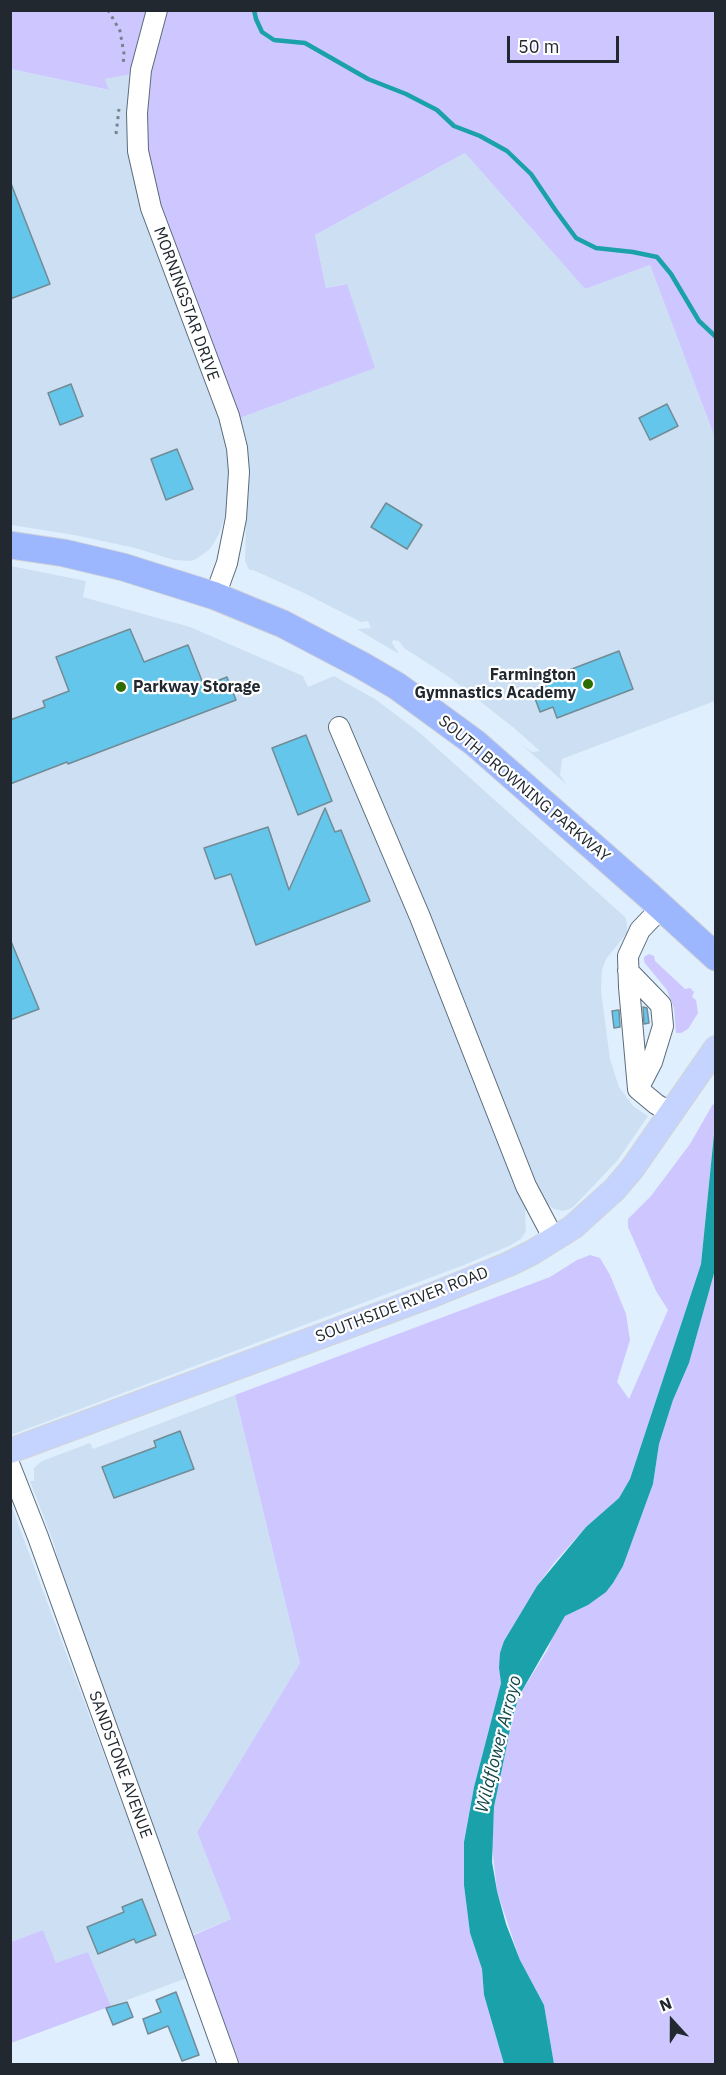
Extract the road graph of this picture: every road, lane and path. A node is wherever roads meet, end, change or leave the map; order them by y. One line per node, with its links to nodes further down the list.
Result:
1 (108, 10): 3 (path)
2 (157, 10): 7 (street, MORNINGSTAR DRIVE)
3 (122, 77)
4 (120, 100): 5 (path)
5 (116, 134)
6 (10, 545): 7 (highway, SOUTH BROWNING PARKWAY)
7 (215, 596): 9 (highway, SOUTH BROWNING PARKWAY)
8 (339, 727): 16 (street)
9 (670, 915): 10 (highway); 11 (highway, SOUTH BROWNING PARKWAY); 12 (street)
10 (716, 939)
11 (716, 957)
12 (628, 971): 14 (street); 14 (street)
13 (716, 1048): 15 (main road, SOUTHSIDE RIVER ROAD)
14 (639, 1089): 15 (street)
15 (671, 1113): 16 (main road, SOUTHSIDE RIVER ROAD)
16 (554, 1239): 17 (main road, SOUTHSIDE RIVER ROAD)
17 (10, 1451)
18 (10, 1466): 19 (street, SANDSTONE AVENUE)
19 (228, 2064)

